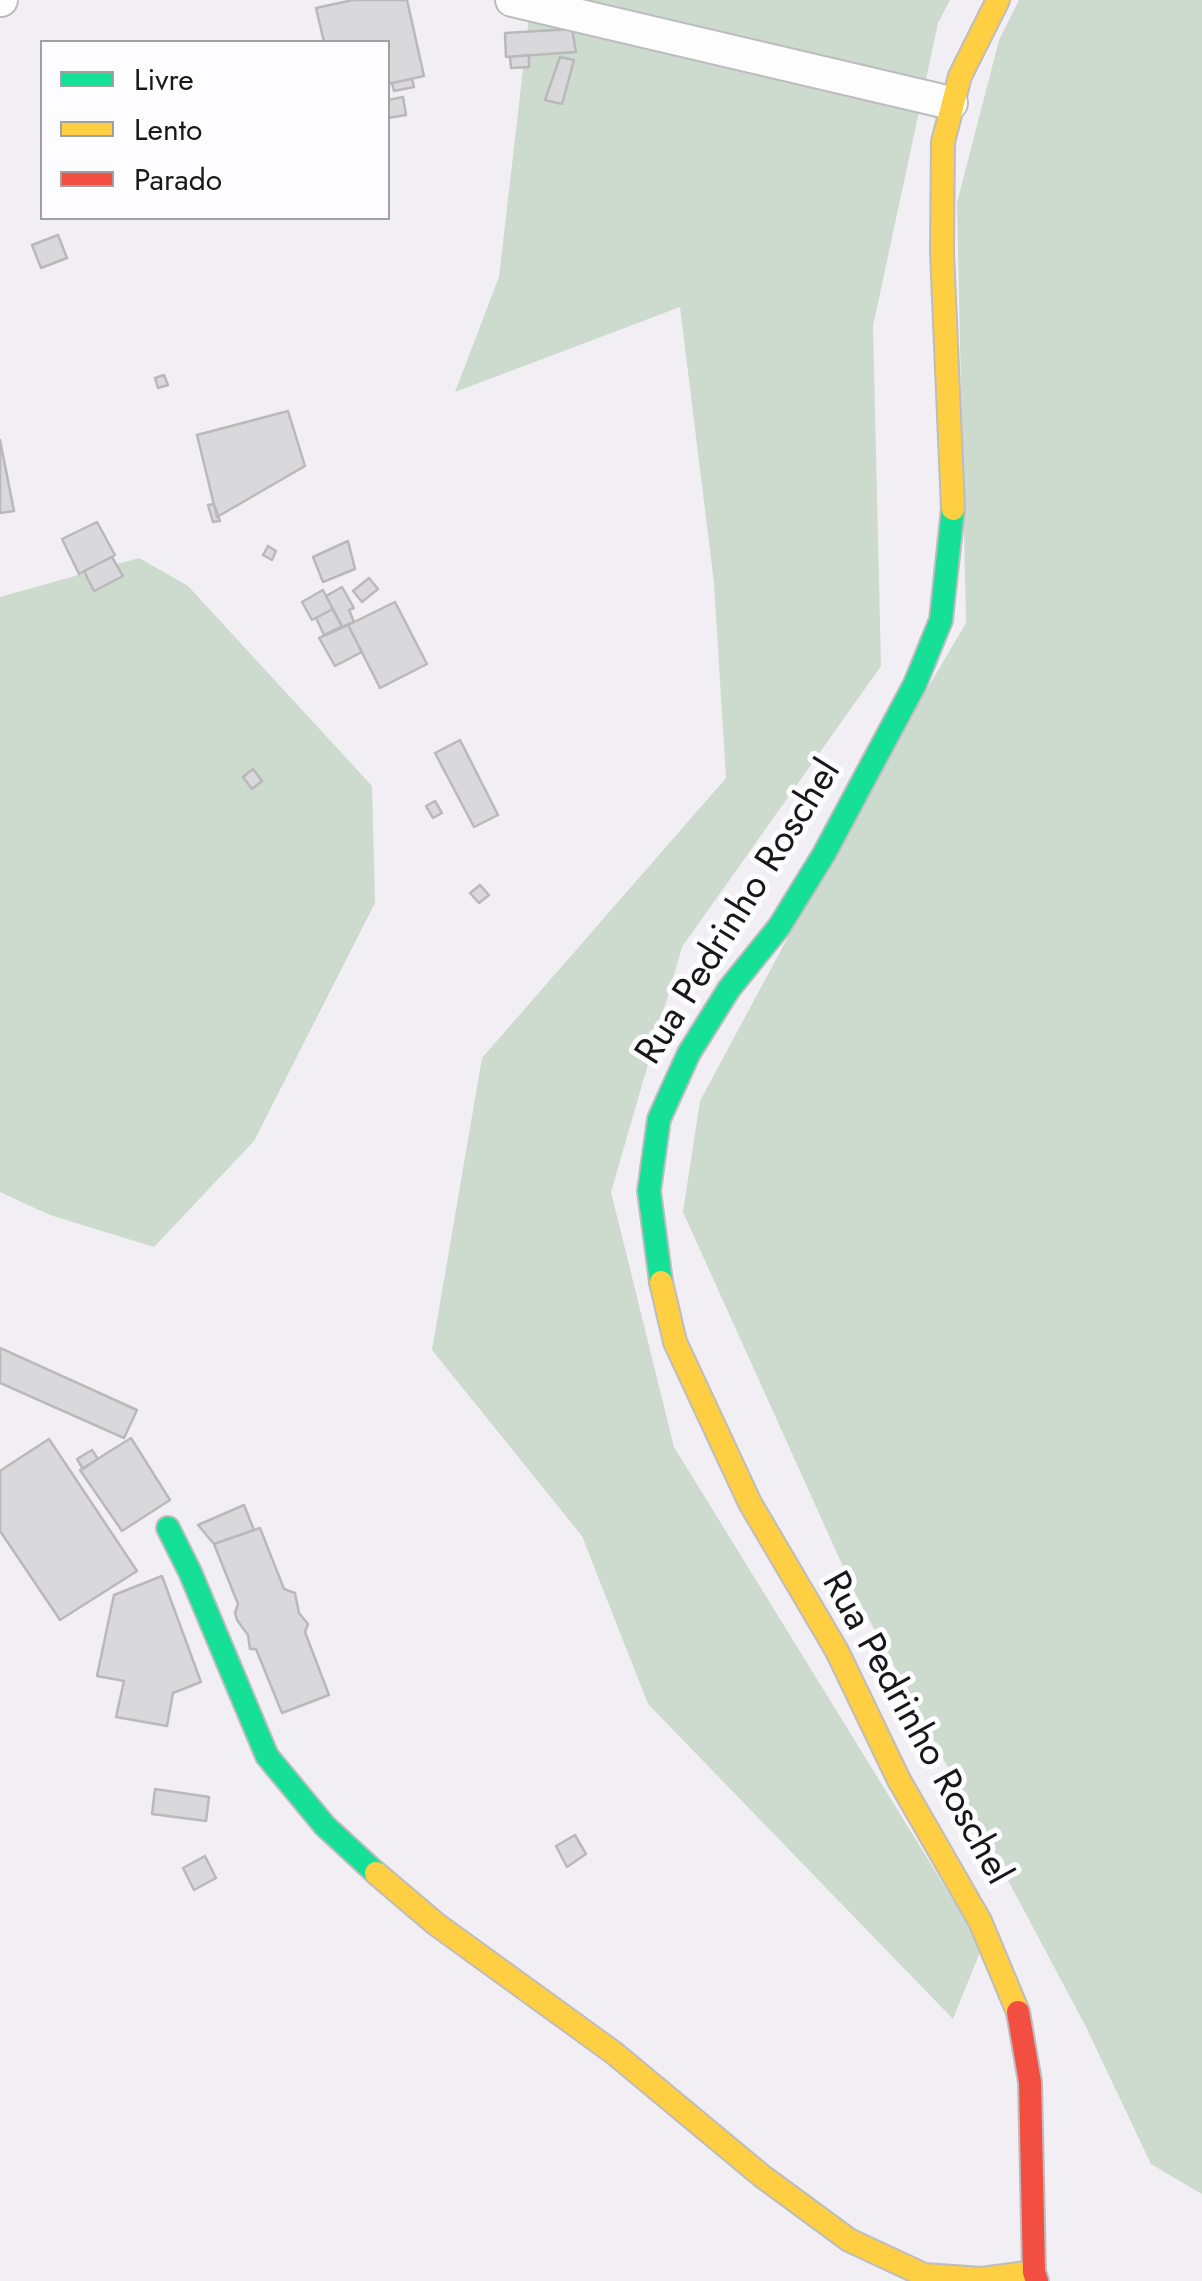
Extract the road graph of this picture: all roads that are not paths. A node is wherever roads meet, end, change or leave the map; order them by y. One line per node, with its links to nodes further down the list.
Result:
1 (512, 0): 3 (street)
2 (998, 0): 3 (street, Rua Pedrinho Roschel)
3 (951, 103): 5 (street, Rua Pedrinho Roschel)
4 (168, 1528): 5 (street)
5 (1036, 2277)

